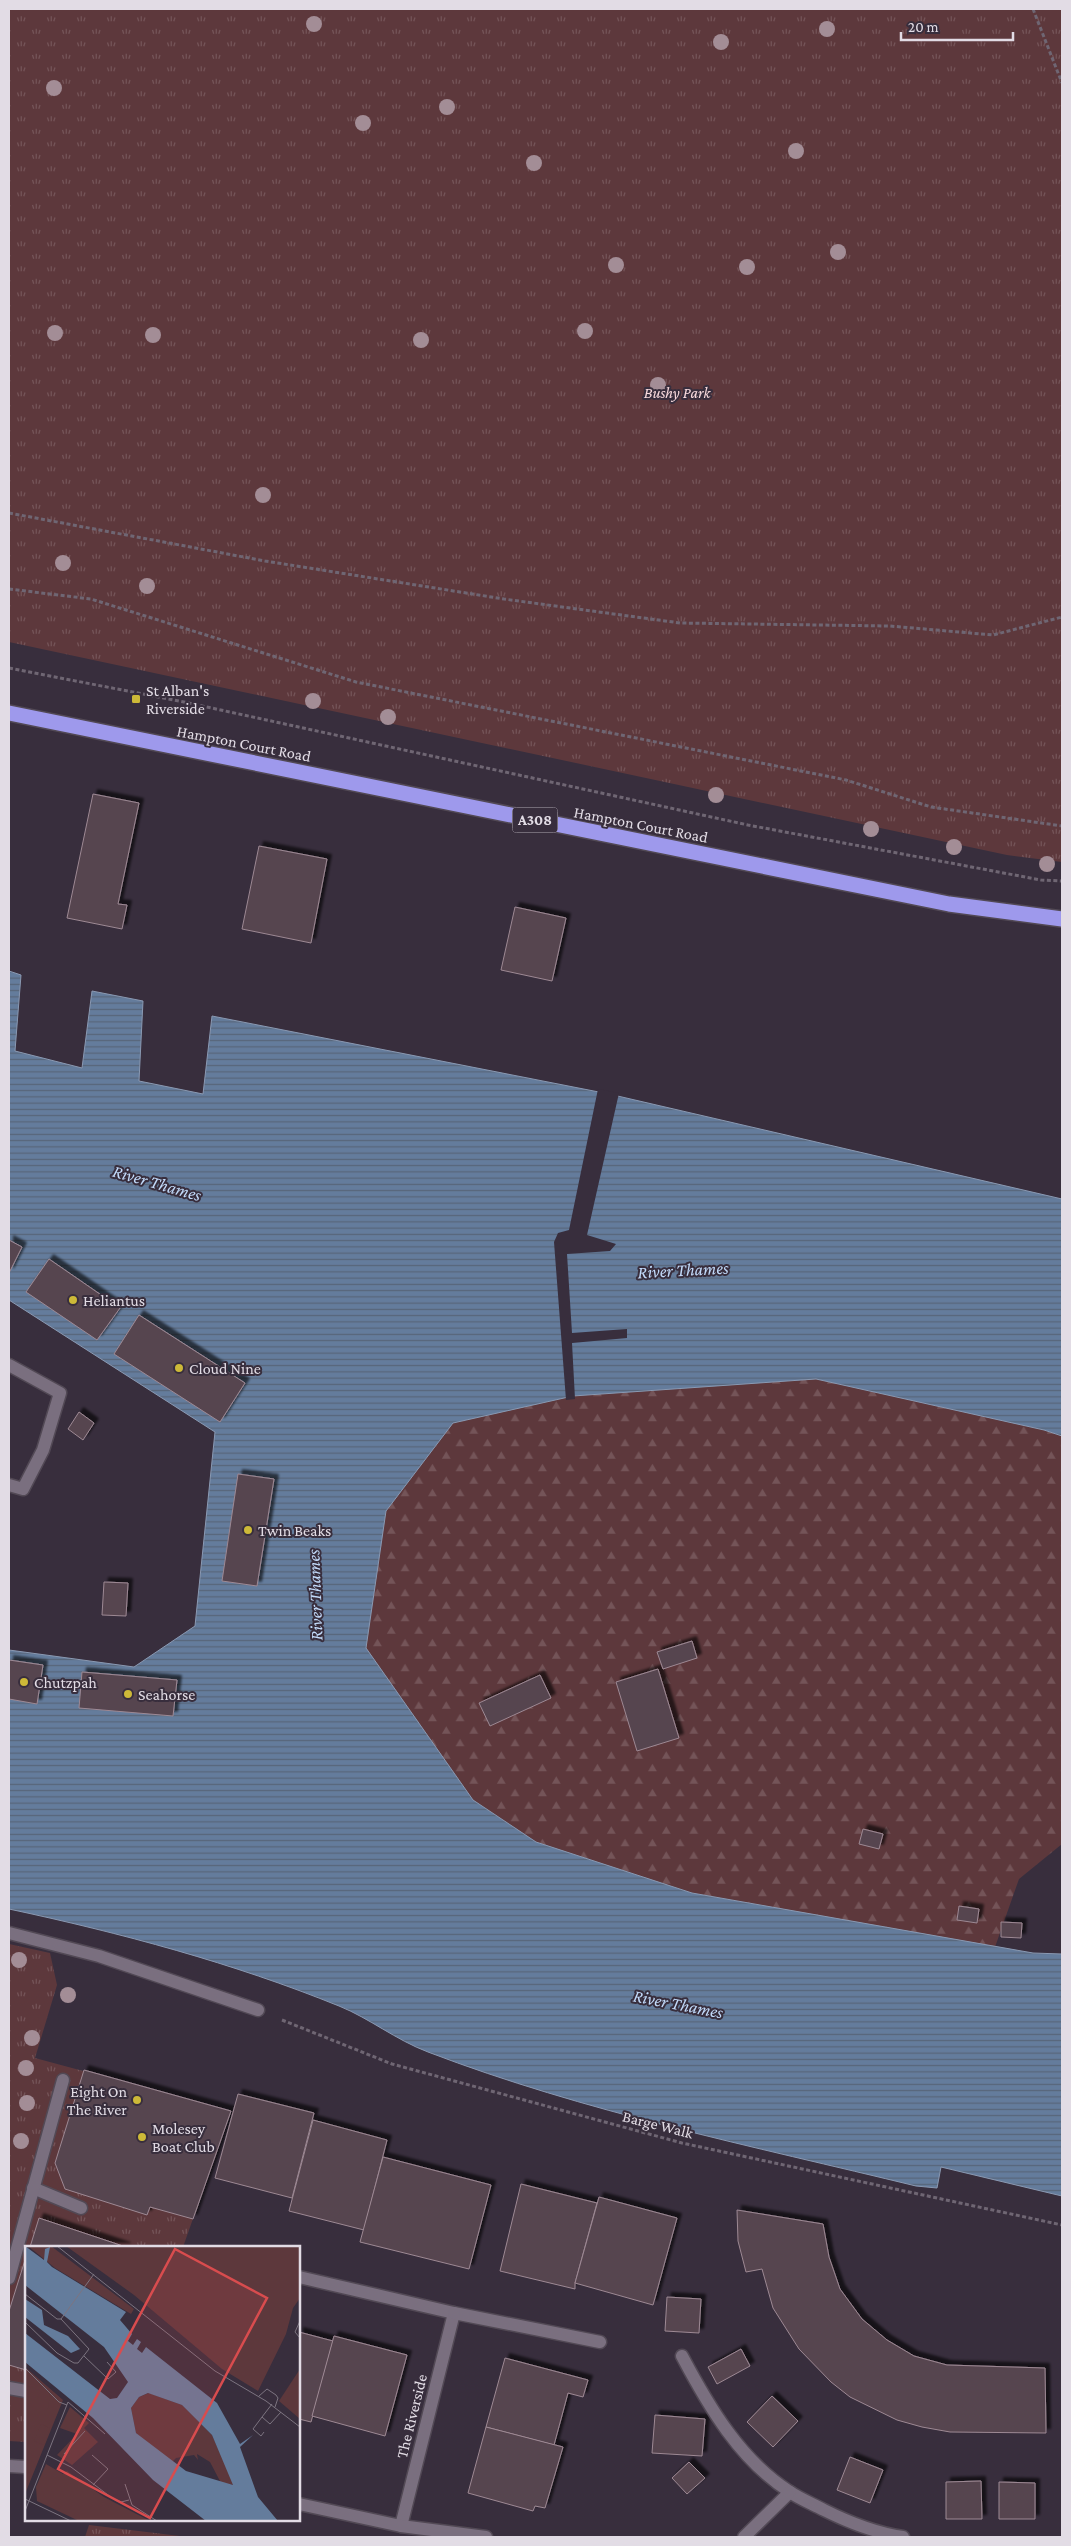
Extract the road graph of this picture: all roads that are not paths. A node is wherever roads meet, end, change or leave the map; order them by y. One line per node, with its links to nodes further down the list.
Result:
1 (9, 714): 2 (highway, Hampton Court Road / A308)
2 (1062, 919)
3 (9, 1365): 4 (street)
4 (9, 1485)
5 (9, 1933): 6 (street)
6 (258, 2010)
7 (63, 2080): 8 (street)
8 (33, 2188): 9 (street); 11 (street)
9 (81, 2208)
10 (300, 2277): 12 (street)
11 (9, 2278)
12 (454, 2313): 13 (street); 21 (street, The Riverside)
13 (600, 2342)
14 (682, 2356): 19 (street)
15 (9, 2388): 16 (street)
16 (25, 2390)
17 (9, 2466): 18 (street)
18 (25, 2467)
19 (790, 2492): 23 (street); 24 (street)
20 (300, 2504): 21 (street)
21 (401, 2526): 22 (street)
22 (486, 2537)
23 (744, 2537)
24 (903, 2537)

